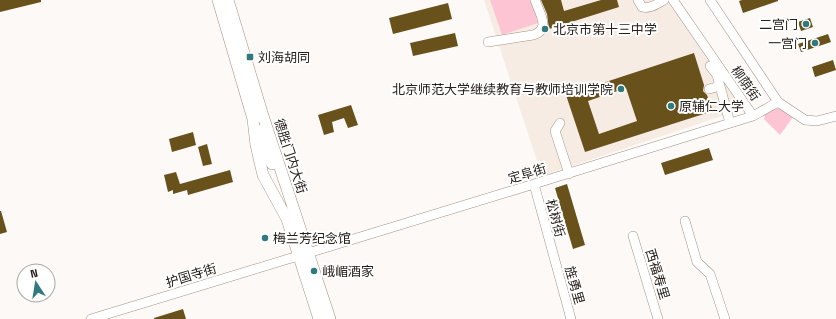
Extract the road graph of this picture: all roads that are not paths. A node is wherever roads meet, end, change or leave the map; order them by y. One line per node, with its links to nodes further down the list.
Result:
1 (218, 0): 19 (main road, 德胜门内大街)
2 (228, 0): 19 (main road, 德胜门内大街)
3 (535, 0): 8 (street)
4 (638, 0): 5 (street)
5 (664, 0)
6 (673, 0): 13 (street, 柳荫街)
7 (710, 0): 12 (street, 柳荫街)
8 (488, 42)
9 (710, 66): 10 (street)
10 (720, 86): 11 (street); 16 (street)
11 (709, 90)
12 (778, 102): 13 (street, 柳荫街); 14 (street)
13 (753, 116): 16 (street, 定阜街)
14 (836, 116)
15 (560, 123): 17 (street)
16 (730, 123): 17 (street, 定阜街)
17 (568, 174): 18 (street, 定阜街)
18 (534, 184): 22 (street, 定阜街); 23 (street, 松树街)
19 (291, 217): 22 (main road, 德胜门内大街)
20 (685, 221): 30 (street)
21 (633, 236): 29 (street, 西福寿里)
22 (303, 254): 24 (main road, 德胜门内大街); 25 (street, 护国寺街)
23 (554, 258): 28 (street, 旌勇里)
24 (312, 280): 26 (main road, 德胜门内大街); 27 (main road, 德胜门内大街)
25 (91, 319)
26 (319, 319)
27 (330, 319)
28 (571, 319)
29 (658, 319)
30 (725, 319)

